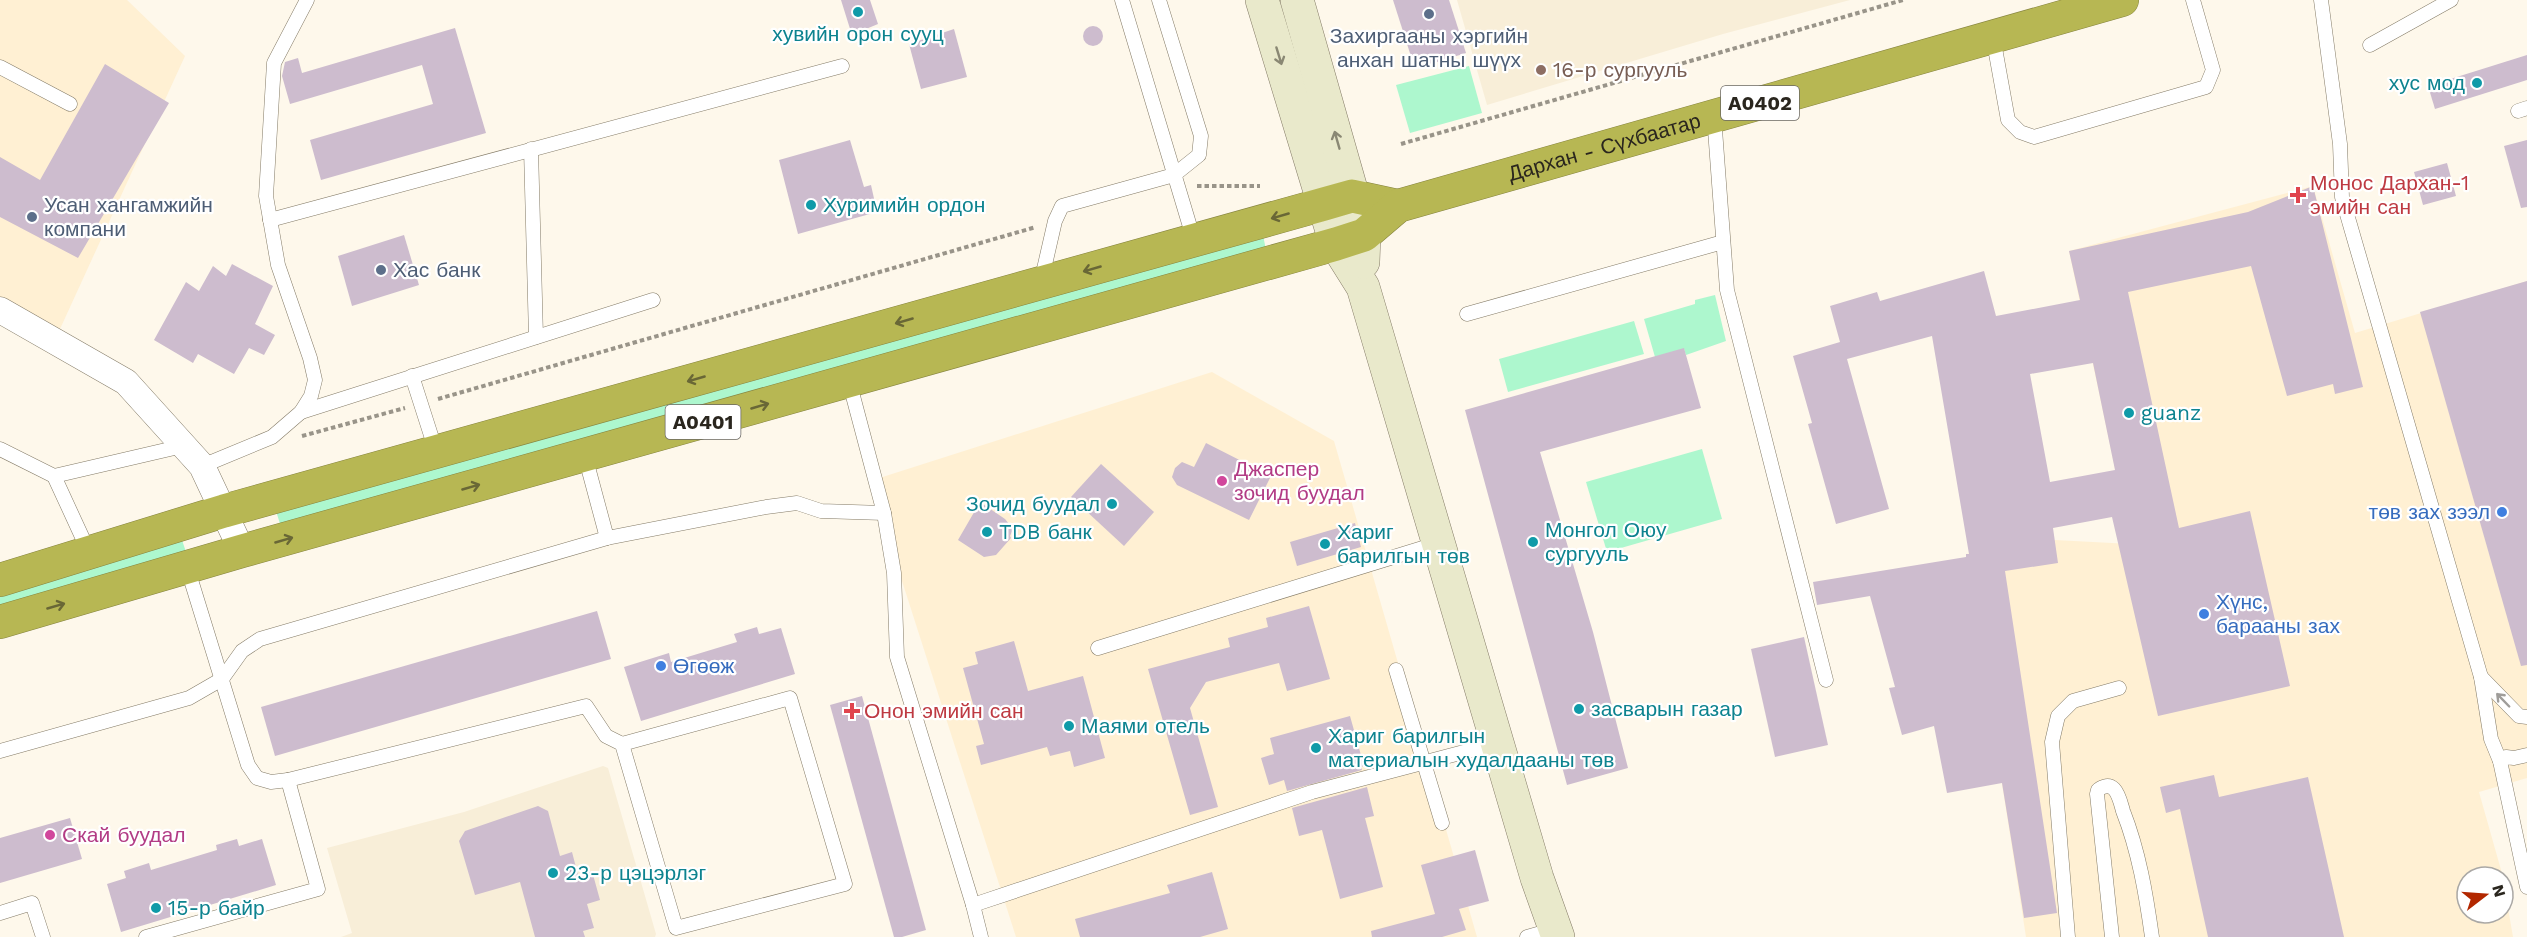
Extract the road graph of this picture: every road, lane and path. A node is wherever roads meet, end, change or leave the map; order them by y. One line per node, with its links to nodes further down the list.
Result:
1 (307, 0): 23 (lane)
2 (1122, 0): 19 (lane)
3 (1159, 0): 19 (lane)
4 (1262, 0): 21 (main road, one-way to 21)
5 (1297, 0): 21 (main road, one-way to 5)
6 (1903, 0): 17 (path)
7 (2122, 0): 11 (highway, Дархан - Сүхбаатар / A0402)
8 (2193, 0): 11 (lane)
9 (2320, 0): 55 (lane)
10 (2451, 0): 12 (lane)
11 (1993, 37): 16 (highway, Дархан - Сүхбаатар / A0402)
12 (2370, 45)
13 (842, 66): 18 (lane)
14 (0, 67): 15 (lane)
15 (70, 104)
16 (1714, 116): 22 (highway, Дархан - Сүхбаатар / A0402); 27 (lane)
17 (1401, 144)
18 (531, 150): 23 (lane); 32 (lane)
19 (1176, 180): 20 (path); 24 (lane); 26 (lane)
20 (1260, 186)
21 (1338, 200): 22 (highway, A0401); 25 (main road); 26 (highway, A0401, one-way to 26)
22 (1398, 206): 25 (highway, A0401)
23 (270, 220): 36 (lane)
24 (1055, 221): 28 (lane); 35 (path)
25 (1350, 239): 34 (highway, A0401); 47 (main road)
26 (1194, 240): 28 (highway, A0401, one-way to 28)
27 (1723, 243): 31 (lane); 57 (lane)
28 (1041, 283): 40 (highway, A0401, one-way to 40)
29 (652, 300): 32 (lane)
30 (0, 310): 38 (street)
31 (1467, 314)
32 (536, 337): 33 (lane)
33 (412, 376): 35 (lane); 36 (lane)
34 (849, 381): 41 (highway, A0401, one-way to 34); 45 (lane)
35 (422, 403): 37 (path); 40 (lane)
36 (301, 412): 37 (lane)
37 (272, 437): 42 (lane)
38 (183, 446): 42 (street); 43 (lane)
39 (0, 449): 43 (lane)
40 (436, 452): 44 (highway, A0401)
41 (585, 456): 46 (lane); 48 (highway, A0401, one-way to 41)
42 (202, 466): 44 (street)
43 (54, 476): 49 (lane)
44 (224, 511): 48 (street); 49 (highway, A0401)
45 (884, 513): 46 (lane); 69 (lane)
46 (607, 538): 56 (lane)
47 (1439, 543): 53 (lane); 60 (main road)
48 (242, 551): 50 (highway, A0401)
49 (89, 552): 51 (highway, A0401)
50 (187, 567): 52 (highway, A0401, one-way to 50); 56 (lane)
51 (0, 580)
52 (0, 622)
53 (1098, 648)
54 (1396, 670): 65 (lane)
55 (2481, 677): 59 (lane, one-way to 55); 64 (lane)
56 (222, 679): 62 (lane); 66 (lane)
57 (1826, 680)
58 (2119, 688): 75 (lane)
59 (2527, 717)
60 (1498, 743): 65 (lane); 71 (main road)
61 (622, 744): 61 (lane); 66 (lane)
62 (0, 751)
63 (2527, 755): 64 (lane)
64 (2500, 761): 68 (lane)
65 (1424, 763): 67 (lane); 69 (lane)
66 (288, 780): 72 (lane)
67 (1442, 824)
68 (2527, 887)
69 (974, 905): 74 (lane)
70 (0, 913): 73 (lane)
71 (1547, 934)
72 (152, 936)
73 (43, 937)
74 (981, 937)
75 (2068, 937)
76 (2112, 937): 77 (lane)
77 (2152, 937)

